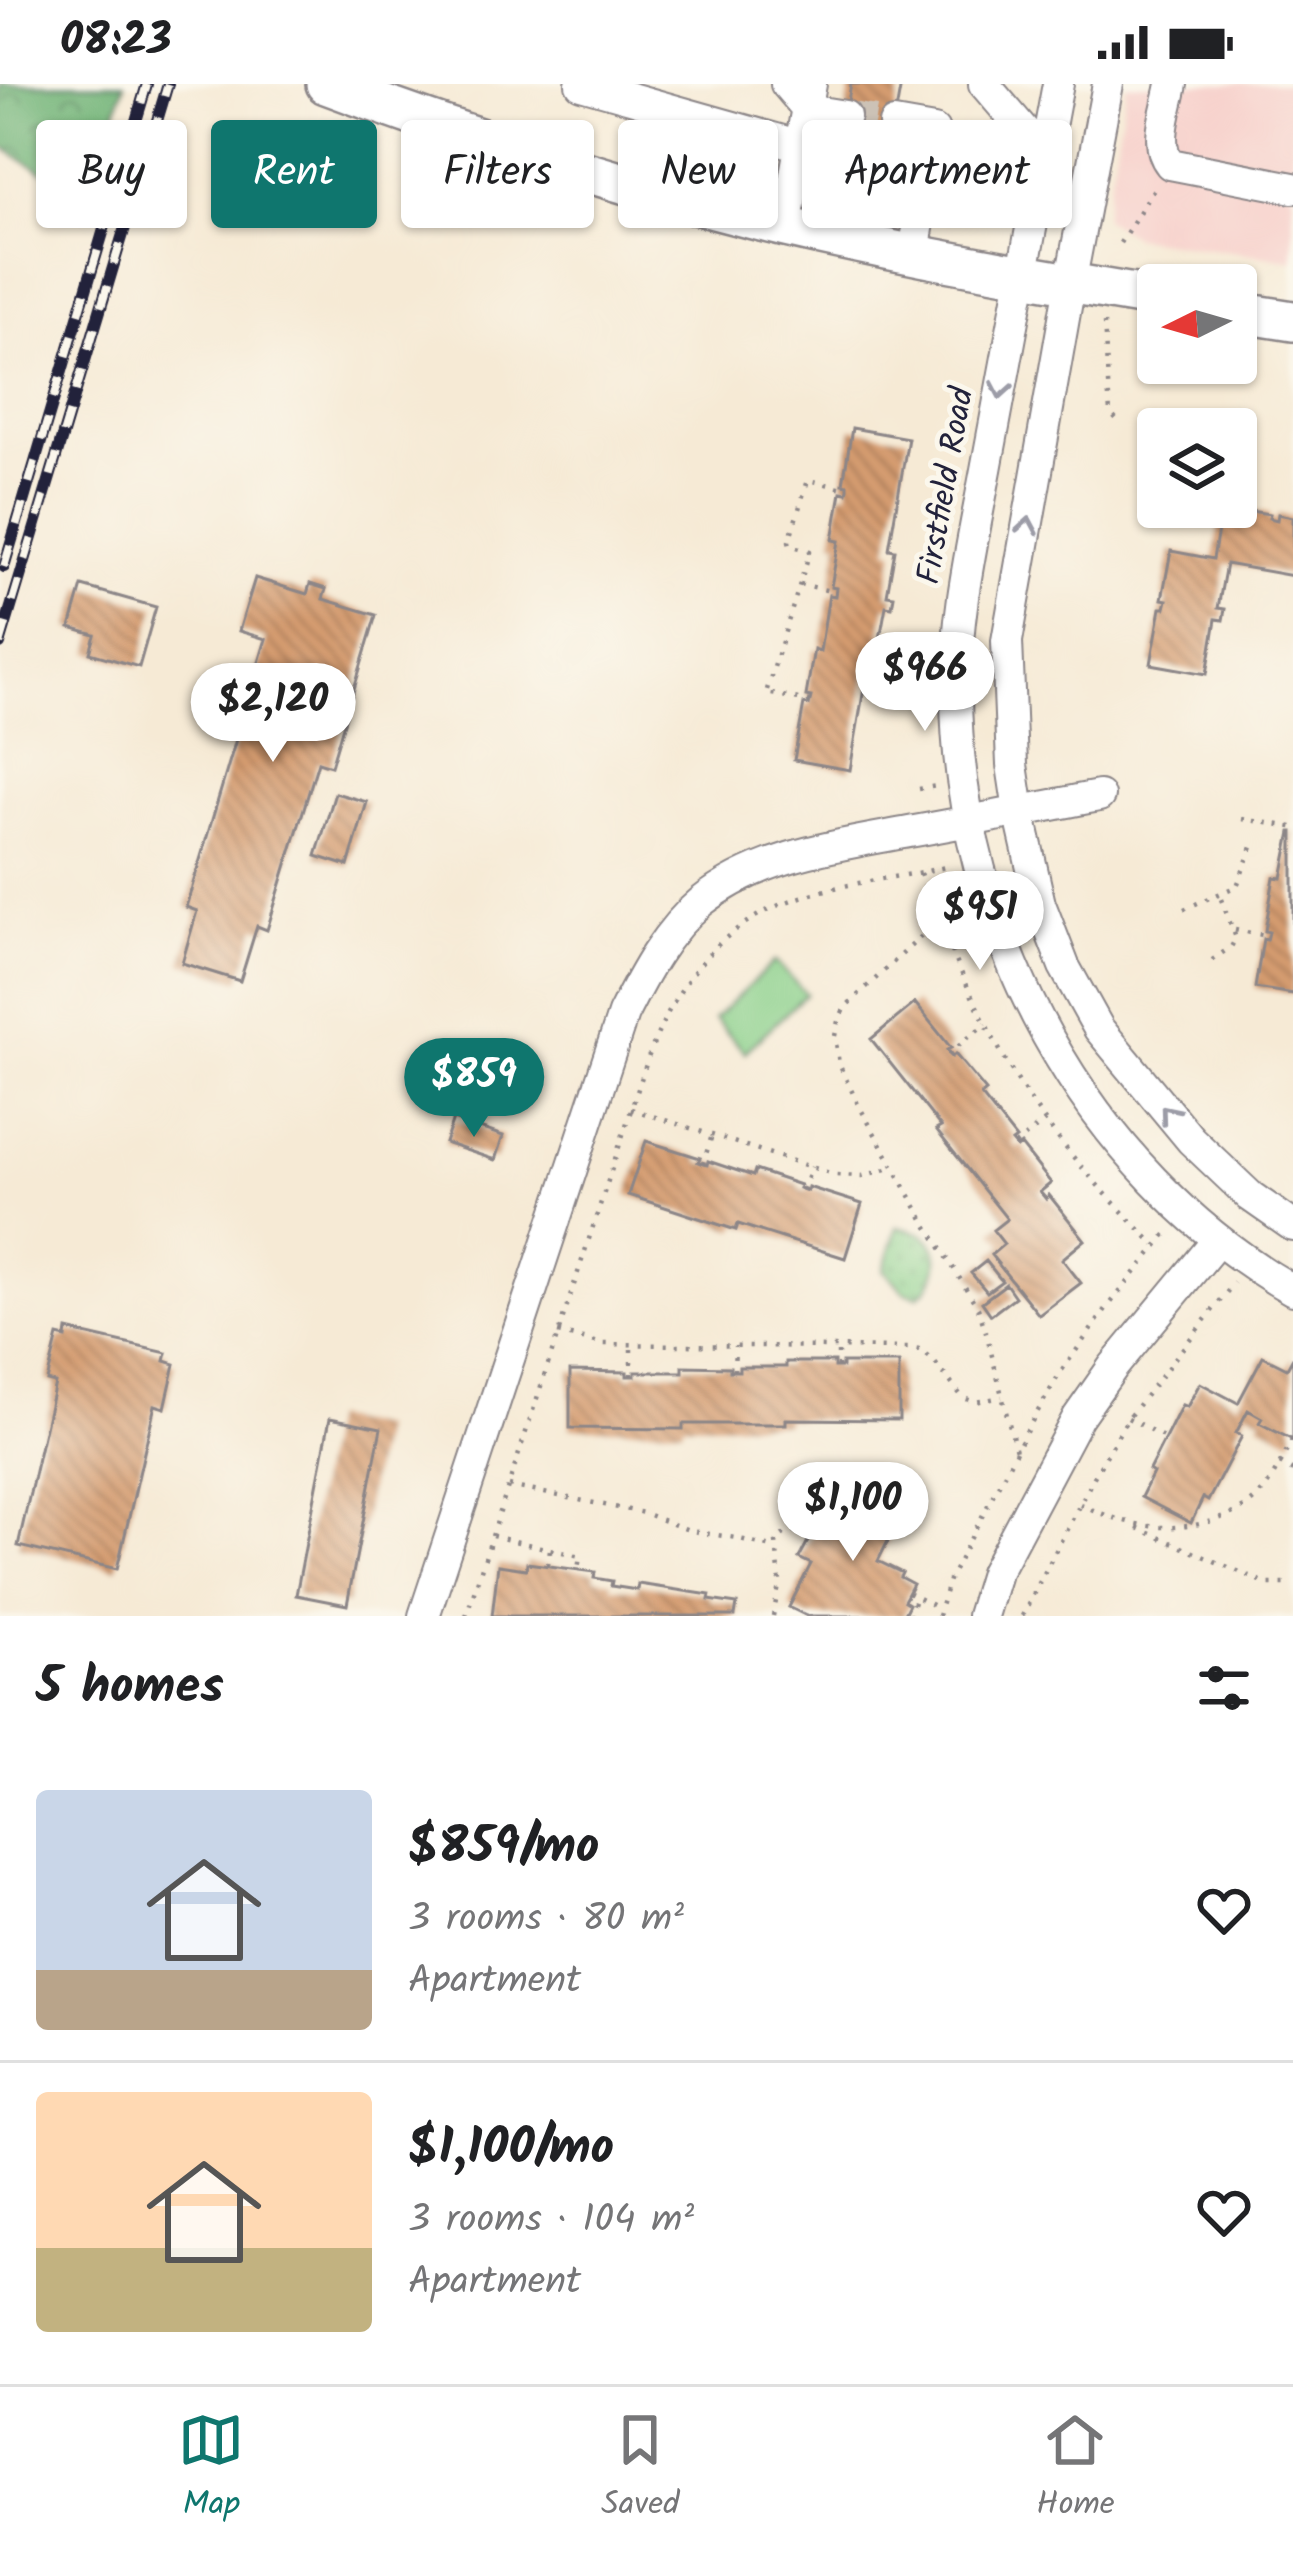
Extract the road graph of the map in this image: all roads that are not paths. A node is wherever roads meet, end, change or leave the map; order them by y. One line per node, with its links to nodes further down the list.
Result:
1 (326, 84): 14 (main road)
2 (581, 84): 12 (street)
3 (786, 84): 8 (street)
4 (984, 84): 10 (street)
5 (1058, 84): 11 (street, Firstfield Road)
6 (1108, 84): 19 (street)
7 (1166, 85): 13 (street)
8 (809, 97): 9 (street); 12 (street)
9 (845, 116)
10 (1015, 120)
11 (1051, 120)
12 (801, 146): 14 (street)
13 (1287, 186)
14 (786, 226): 17 (main road)
15 (918, 228): 17 (street)
16 (1031, 228): 18 (street, Firstfield Road)
17 (914, 253): 18 (main road)
18 (1022, 274): 19 (main road); 25 (street, Firstfield Road, one-way to 25)
19 (1070, 284): 20 (main road); 24 (street, one-way to 19)
20 (1137, 295)
21 (1257, 315): 22 (main road)
22 (1293, 321)
23 (1099, 796): 24 (street)
24 (1019, 811): 25 (street); 26 (street, one-way to 24)
25 (958, 822): 27 (street, Firstfield Road); 29 (street)
26 (1293, 1226)
27 (1217, 1241): 28 (street, Firstfield Road); 30 (street)
28 (1293, 1290)
29 (424, 1616)
30 (982, 1616)

